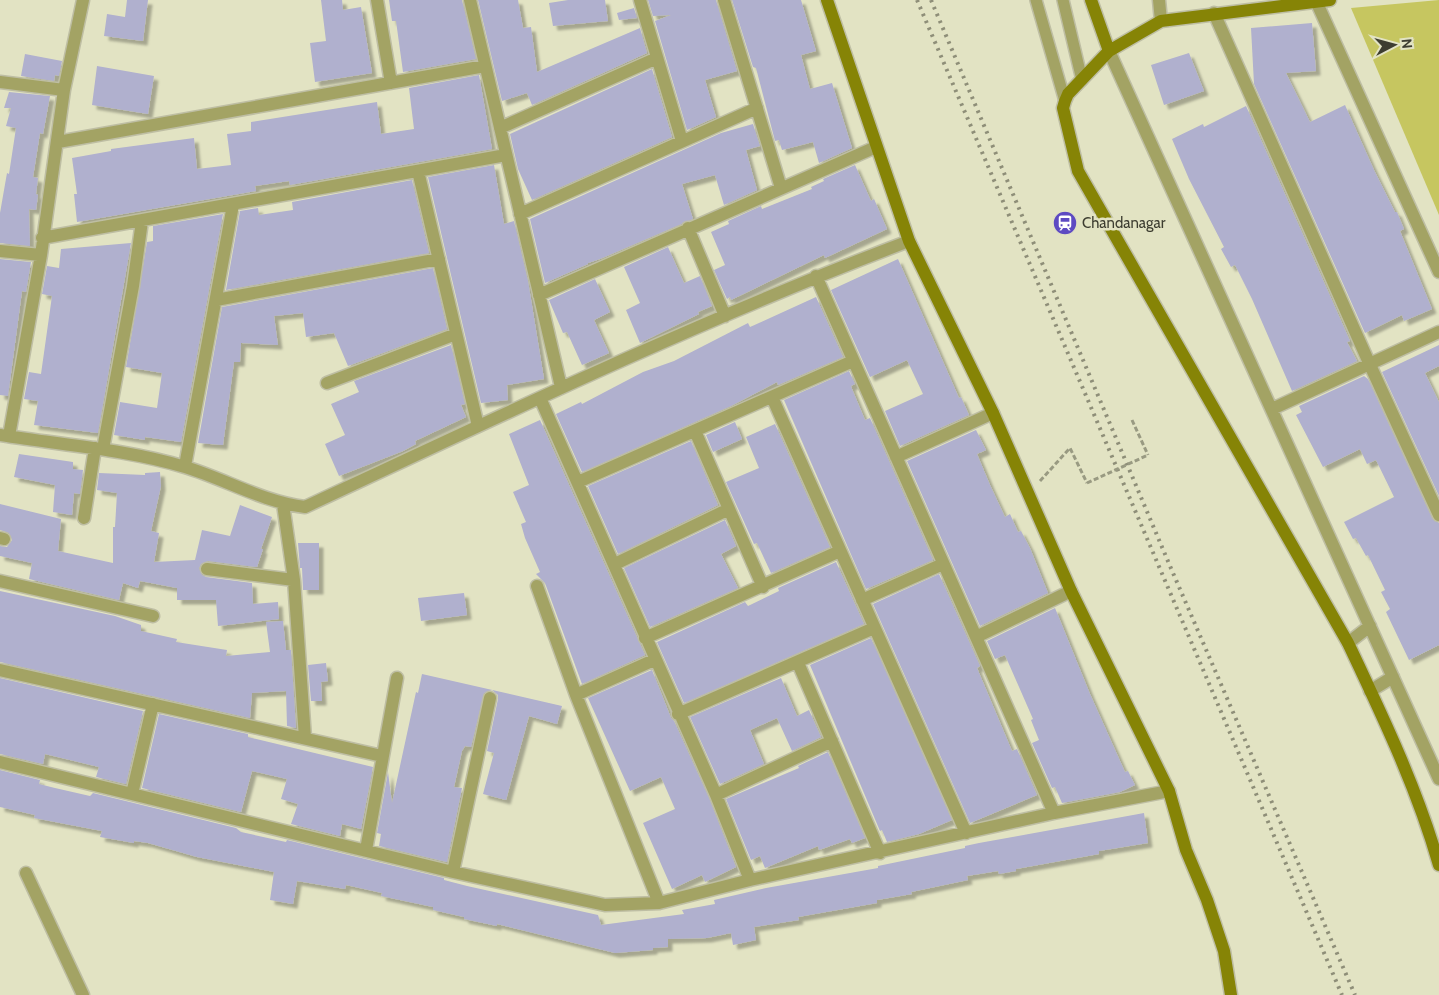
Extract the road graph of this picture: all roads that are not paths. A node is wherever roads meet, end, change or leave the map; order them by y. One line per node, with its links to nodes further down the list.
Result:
1 (83, 0): 21 (street)
2 (377, 0): 20 (street)
3 (470, 0): 17 (street)
4 (640, 0): 16 (street)
5 (724, 0): 23 (street)
6 (827, 0): 27 (street)
7 (1036, 0): 22 (lane)
8 (1063, 0): 18 (lane)
9 (1091, 0): 15 (street)
10 (1159, 0): 14 (street)
11 (1330, 0): 12 (street)
12 (1316, 2): 13 (street); 40 (street)
13 (1214, 13): 14 (street); 48 (street)
14 (1161, 21): 15 (street)
15 (1109, 52): 18 (street); 53 (street)
16 (657, 58): 24 (street); 25 (street)
17 (485, 66): 20 (street); 24 (street)
18 (1082, 80): 22 (street)
19 (0, 82): 21 (street)
20 (392, 83): 26 (street)
21 (64, 90): 26 (street)
22 (1064, 104): 81 (street)
23 (757, 108): 25 (street); 30 (street)
24 (500, 128): 28 (street)
25 (682, 141): 32 (street)
26 (58, 142): 35 (street)
27 (876, 147): 30 (street); 36 (street)
28 (506, 156): 29 (street); 32 (street)
29 (418, 171): 31 (street); 39 (street)
30 (781, 188): 34 (street)
31 (233, 205): 33 (street); 43 (street)
32 (520, 214): 42 (street)
33 (142, 221): 35 (street); 58 (street)
34 (688, 228): 42 (street); 44 (street)
35 (42, 238): 38 (street)
36 (909, 241): 41 (street); 54 (street)
37 (0, 251): 38 (street)
38 (41, 254): 57 (street)
39 (439, 259): 43 (street); 46 (street)
40 (1439, 272)
41 (816, 276): 44 (street); 47 (street)
42 (539, 295): 50 (street)
43 (216, 300): 60 (street)
44 (725, 316): 50 (street)
45 (1439, 332): 48 (street)
46 (456, 334): 49 (street); 55 (street)
47 (853, 361): 51 (street); 59 (street)
48 (1370, 365): 53 (street); 64 (street)
49 (326, 383)
50 (561, 387): 52 (street)
51 (772, 397): 56 (street); 66 (street)
52 (540, 398): 55 (street); 61 (street)
53 (1272, 409): 77 (street)
54 (992, 413): 59 (street); 74 (street)
55 (478, 426): 62 (street)
56 (695, 431): 61 (street); 63 (street)
57 (5, 436): 58 (street)
58 (99, 449): 60 (street); 65 (street)
59 (896, 457): 68 (street)
60 (185, 466): 62 (street)
61 (578, 482): 67 (street)
62 (283, 504): 70 (street)
63 (729, 509): 67 (street); 73 (street)
64 (1439, 515)
65 (84, 518)
66 (840, 550): 73 (street); 75 (street)
67 (615, 564): 80 (street)
68 (944, 564): 75 (street); 79 (street)
69 (207, 569): 70 (street)
70 (294, 580): 92 (street)
71 (0, 581): 76 (street)
72 (537, 586): 88 (street)
73 (763, 586): 80 (street)
74 (1071, 592): 79 (street); 97 (street)
75 (862, 600): 78 (street)
76 (153, 616)
77 (1370, 626): 81 (street); 85 (street)
78 (874, 628): 83 (street); 101 (street)
79 (976, 637): 100 (street)
80 (645, 638): 82 (street)
81 (1348, 643): 87 (street)
82 (654, 660): 88 (street); 91 (street)
83 (798, 663): 91 (street); 93 (street)
84 (0, 670): 90 (street)
85 (1393, 677): 87 (street); 96 (street)
86 (397, 678): 94 (street)
87 (1370, 691): 104 (street)
88 (576, 695): 108 (street)
89 (490, 698): 105 (street)
90 (153, 704): 92 (street); 98 (street)
91 (678, 714): 99 (street)
92 (305, 738): 94 (street)
93 (832, 741): 99 (street); 103 (street)
94 (382, 756): 102 (street)
95 (0, 762): 98 (street)
96 (1439, 779)
97 (1169, 791): 100 (street); 110 (street)
98 (132, 794): 102 (street)
99 (716, 795): 107 (street)
100 (1054, 813): 101 (street)
101 (966, 833): 103 (street)
102 (366, 850): 105 (street)
103 (880, 853): 107 (street)
104 (1439, 865)
105 (453, 872): 108 (street)
106 (26, 873): 109 (street)
107 (750, 880): 108 (street)
108 (659, 903)
109 (83, 995)
110 (1231, 995)

